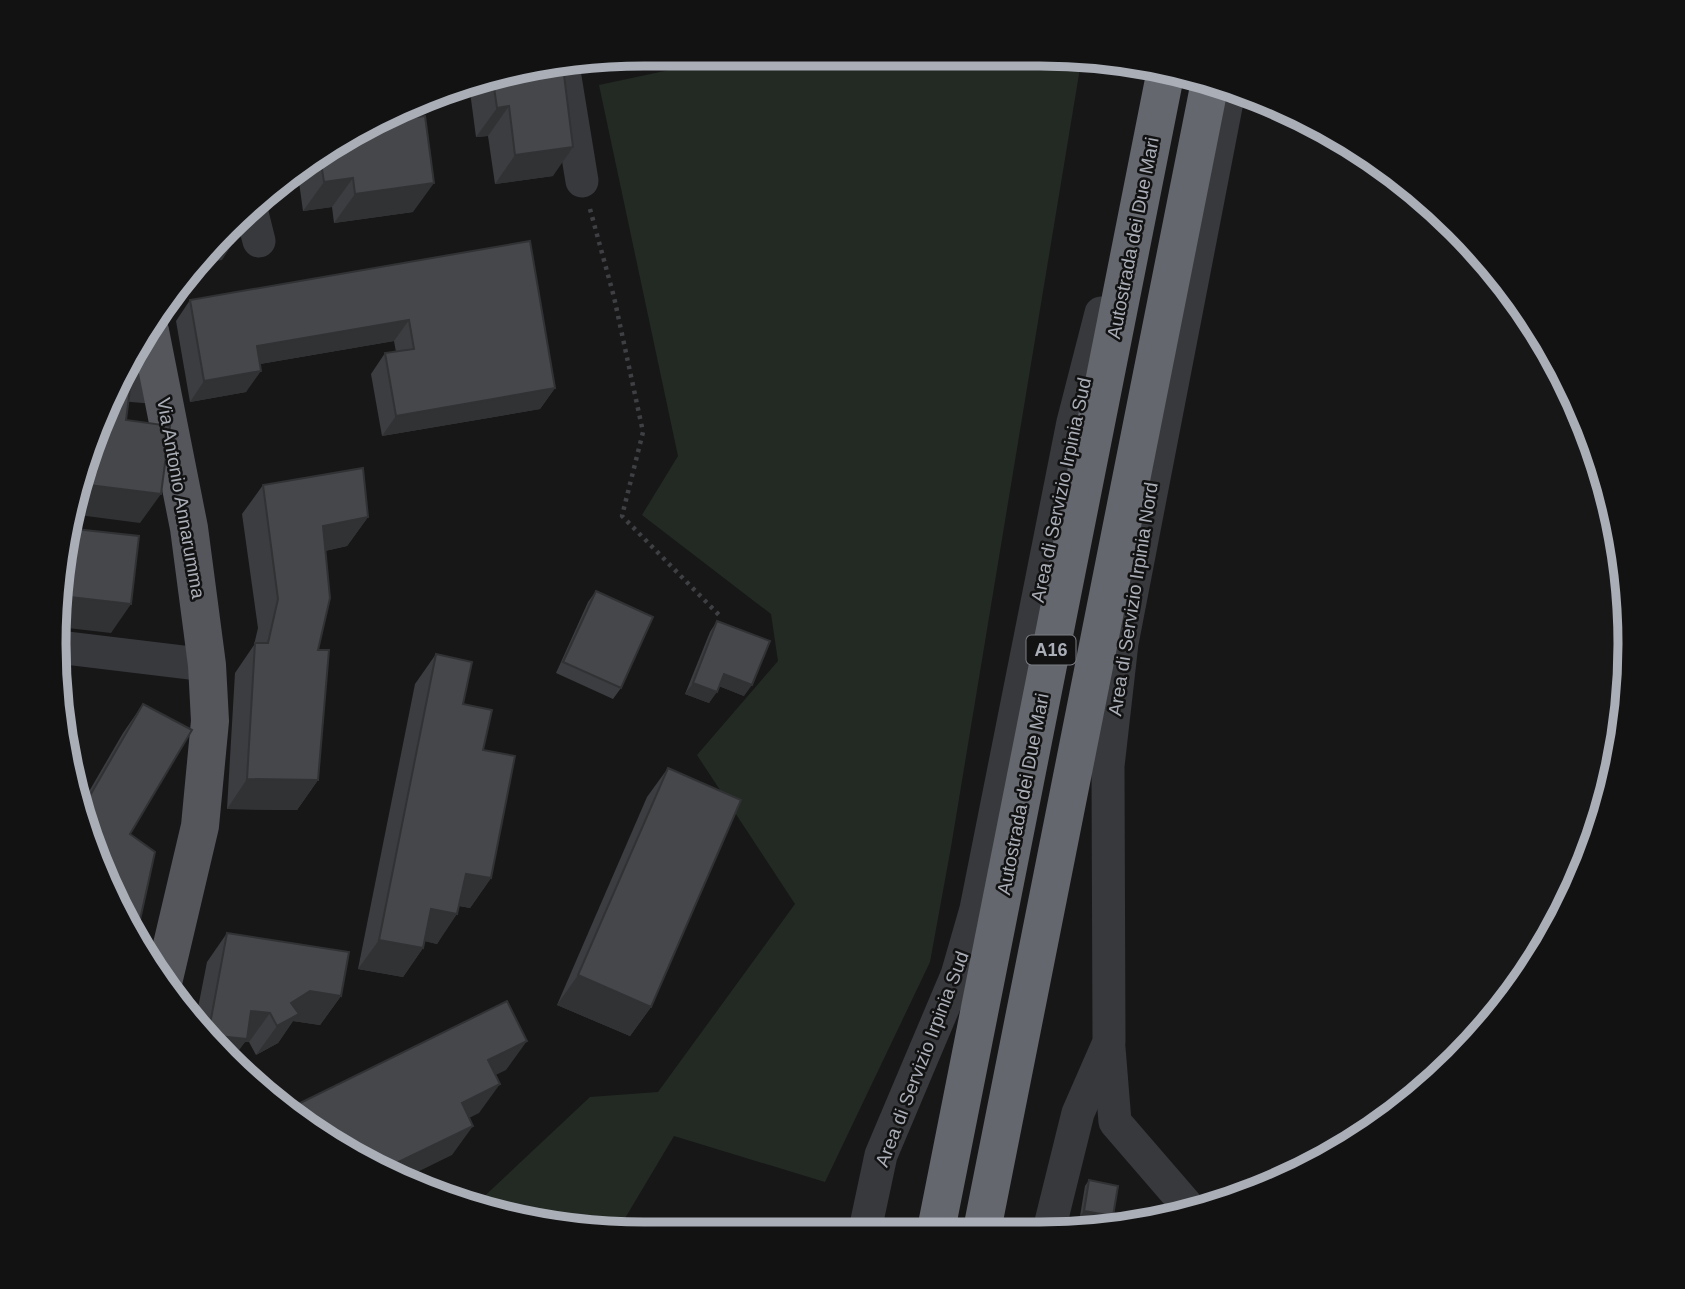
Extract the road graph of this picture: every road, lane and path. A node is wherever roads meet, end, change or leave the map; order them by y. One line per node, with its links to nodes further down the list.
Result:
1 (564, 72): 6 (street)
2 (1158, 79): 16 (street, Area di Servizio Irpinia Sud)
3 (1165, 81): 17 (highway, Autostrada dei Due Mari / A16)
4 (1208, 92): 18 (highway, A16)
5 (1228, 98): 14 (street, Area di Servizio Irpinia Nord)
6 (582, 181): 10 (path)
7 (152, 342): 9 (main road, Via Antonio Annarumma)
8 (128, 385): 9 (street)
9 (162, 388): 12 (main road, Via Antonio Annarumma)
10 (721, 617)
11 (66, 648): 12 (street)
12 (207, 665): 13 (main road, Via Antonio Annarumma)
13 (166, 969)
14 (1108, 1042): 15 (street); 19 (street, Area di Servizio Irpinia Nord)
15 (1186, 1204)
16 (867, 1222)
17 (938, 1222)
18 (984, 1222)
19 (1051, 1222)

